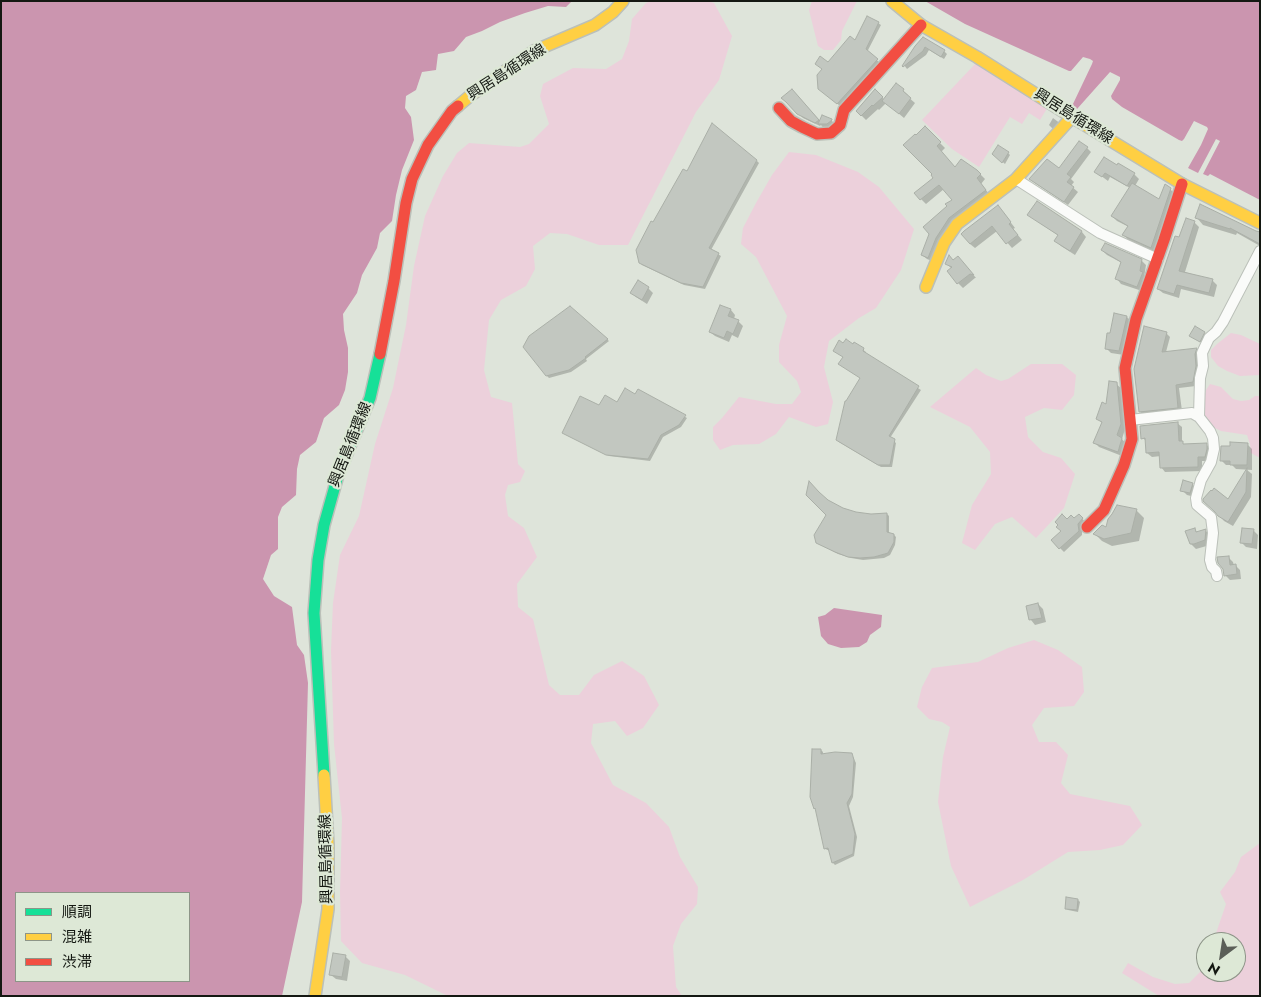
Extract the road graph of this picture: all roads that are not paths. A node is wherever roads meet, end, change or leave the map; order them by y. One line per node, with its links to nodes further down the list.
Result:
1 (623, 1): 16 (main road, 興居島循環線)
2 (892, 1): 3 (main road, 興居島循環線)
3 (921, 24): 4 (main road); 5 (main road, 興居島循環線)
4 (779, 108)
5 (1072, 117): 6 (main road); 7 (main road, 興居島循環線)
6 (1016, 179): 10 (street); 11 (main road)
7 (1182, 184): 8 (main road, 興居島循環線); 10 (main road)
8 (1260, 223)
9 (1259, 253): 12 (street)
10 (1158, 259): 13 (main road)
11 (926, 287)
12 (1199, 417): 13 (street); 15 (street)
13 (1130, 420): 14 (main road)
14 (1087, 527)
15 (1216, 576)
16 (315, 996)

